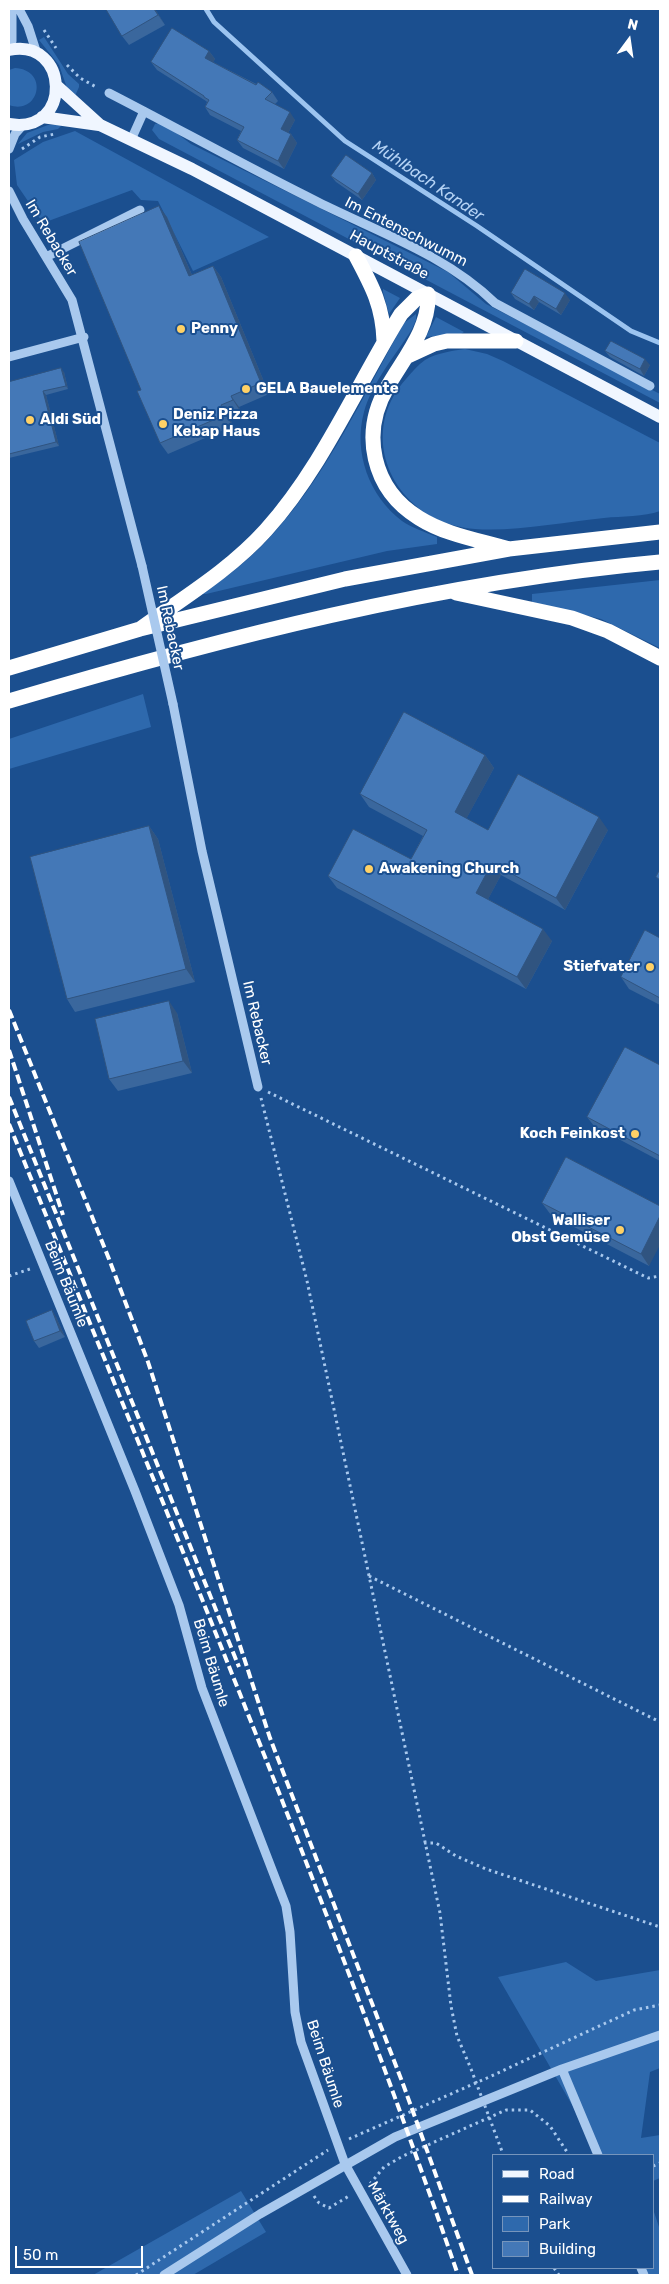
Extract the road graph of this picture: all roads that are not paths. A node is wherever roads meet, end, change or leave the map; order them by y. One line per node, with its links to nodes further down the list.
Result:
1 (12, 9): 3 (street)
2 (19, 9): 4 (street)
3 (9, 48): 4 (main road)
4 (37, 54): 5 (main road)
5 (57, 86): 8 (main road); 11 (main road, Hauptstraße)
6 (109, 93): 7 (street, Im Entenschwumm)
7 (144, 111): 12 (street); 24 (street, Im Entenschwumm)
8 (42, 117): 10 (main road); 11 (main road, Hauptstraße)
9 (9, 124): 10 (main road)
10 (23, 125): 13 (street)
11 (100, 125): 12 (main road, Hauptstraße)
12 (131, 140): 16 (main road, Hauptstraße)
13 (9, 149)
14 (9, 190): 17 (street, Im Rebacker)
15 (140, 210): 17 (street)
16 (356, 256): 18 (main road, Hauptstraße); 20 (highway)
17 (46, 257): 19 (street, Im Rebacker)
18 (428, 294): 20 (highway); 21 (main road, Hauptstraße); 22 (highway)
19 (84, 337): 23 (street); 34 (street, Im Rebacker, bridge)
20 (384, 341): 30 (highway)
21 (516, 341): 22 (highway); 25 (main road, Hauptstraße)
22 (408, 356): 27 (highway)
23 (9, 357)
24 (650, 386)
25 (660, 417)
26 (660, 532): 27 (highway)
27 (509, 549): 30 (highway)
28 (660, 562): 29 (highway)
29 (447, 591): 31 (highway); 33 (highway)
30 (140, 629): 32 (highway)
31 (660, 658)
32 (9, 668)
33 (9, 701)
34 (258, 1087)
35 (9, 1181): 39 (street, Beim Bäumle)
36 (660, 2035): 37 (street)
37 (562, 2069): 38 (street); 39 (street)
38 (598, 2154)
39 (345, 2164): 40 (street); 41 (street, Märktweg)
40 (164, 2275)
41 (407, 2275)

